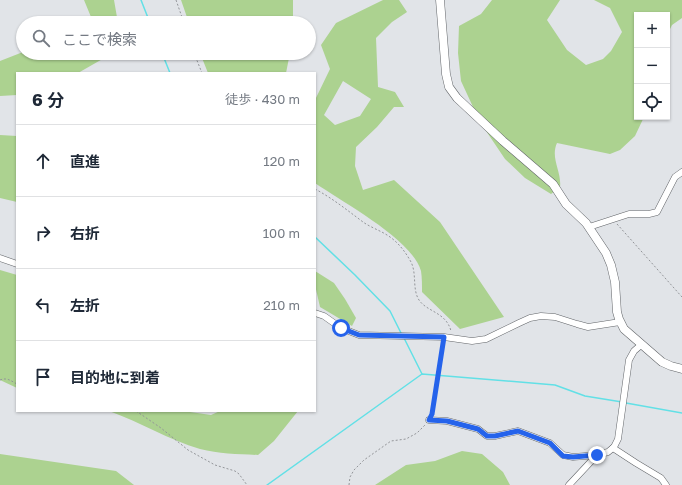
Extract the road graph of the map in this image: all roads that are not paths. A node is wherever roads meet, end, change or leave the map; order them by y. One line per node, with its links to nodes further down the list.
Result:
1 (440, 0): 3 (street)
2 (682, 172): 3 (street)
3 (589, 227): 7 (street)
4 (0, 258): 5 (street)
5 (16, 264)
6 (316, 313): 7 (street)
7 (620, 322): 8 (street)
8 (642, 344): 9 (street); 11 (street)
9 (682, 369)
10 (429, 420): 12 (street)
11 (613, 448): 12 (street); 14 (street)
12 (597, 455): 13 (street)
13 (569, 485)
14 (666, 485)

